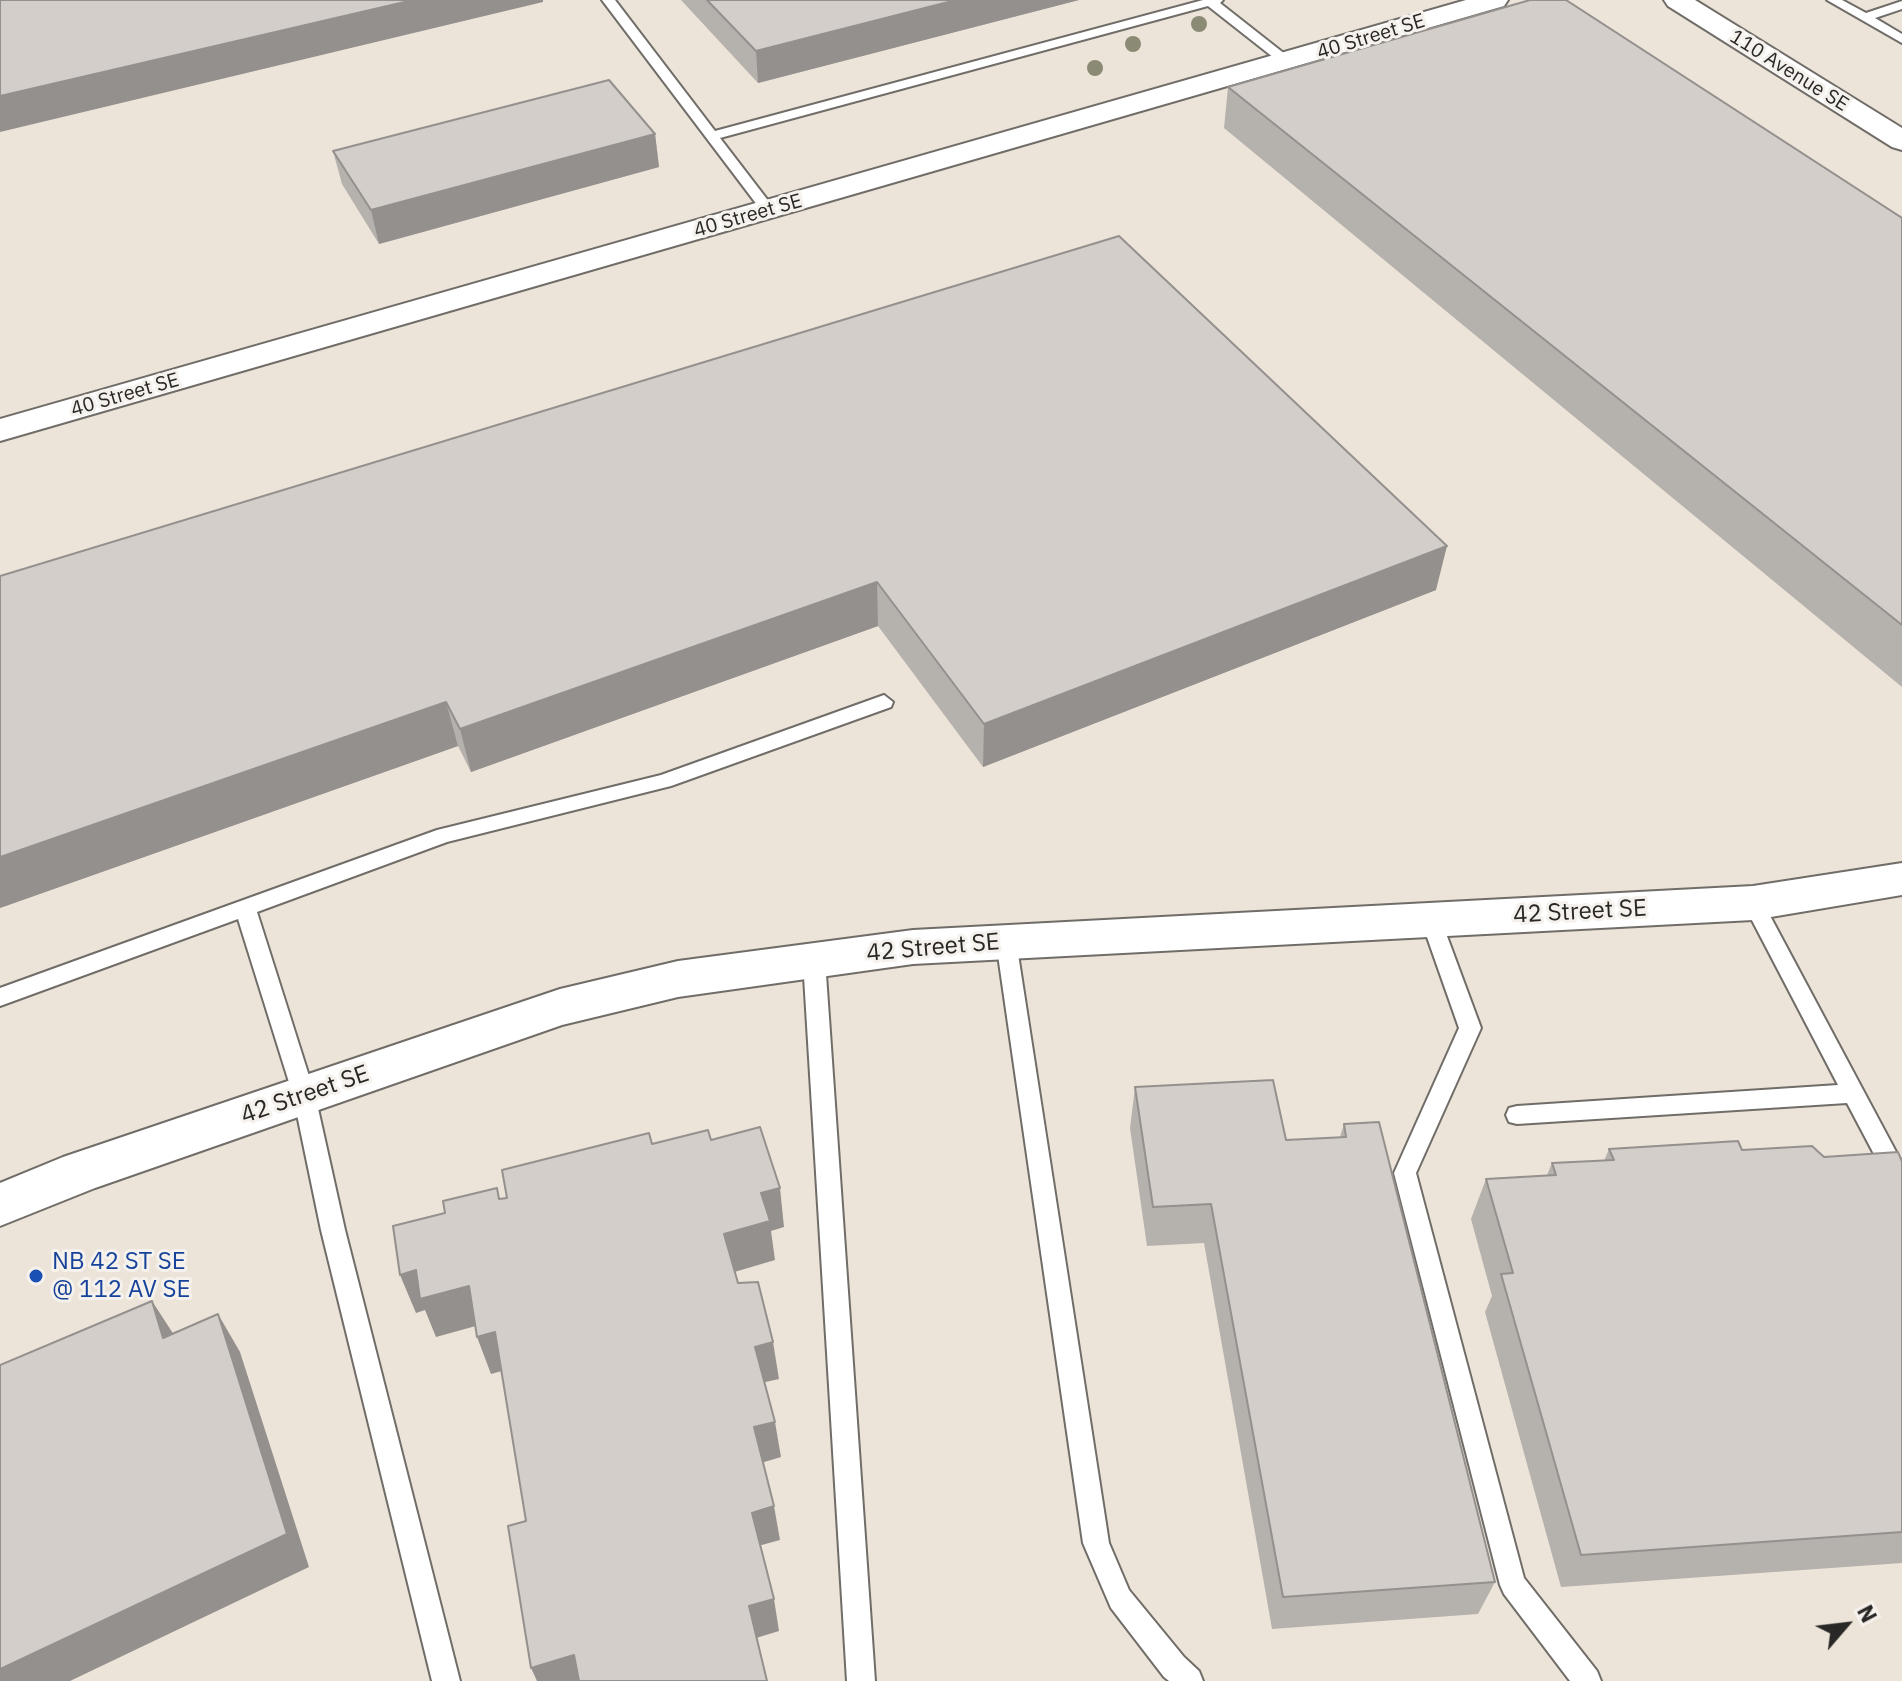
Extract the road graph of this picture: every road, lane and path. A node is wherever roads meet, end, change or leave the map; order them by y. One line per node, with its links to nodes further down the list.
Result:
1 (608, 0): 10 (lane)
2 (1495, 0): 9 (street, 40 Street SE)
3 (1677, 0): 11 (street, 110 Avenue SE)
4 (1833, 0): 7 (lane)
5 (1214, 1): 9 (lane); 10 (lane)
6 (1902, 5): 7 (lane)
7 (1864, 18): 8 (lane)
8 (1902, 39)
9 (1288, 62): 12 (street, 40 Street SE)
10 (712, 136): 12 (lane)
11 (1902, 141)
12 (769, 211): 13 (street, 40 Street SE)
13 (0, 430)
14 (884, 702): 17 (lane)
15 (1902, 879): 16 (street, 42 Street SE)
16 (1753, 903): 18 (street, 42 Street SE); 22 (lane)
17 (245, 908): 21 (lane); 23 (lane)
18 (1431, 920): 19 (street, 42 Street SE); 30 (lane)
19 (1006, 941): 20 (street, 42 Street SE); 29 (lane)
20 (814, 960): 23 (street, 42 Street SE); 28 (lane)
21 (0, 997)
22 (1853, 1093): 24 (lane); 25 (lane)
23 (304, 1095): 26 (street, 42 Street SE); 27 (lane)
24 (1517, 1115)
25 (1902, 1185)
26 (0, 1205)
27 (446, 1681)
28 (861, 1681)
29 (1189, 1681)
30 (1587, 1681)

